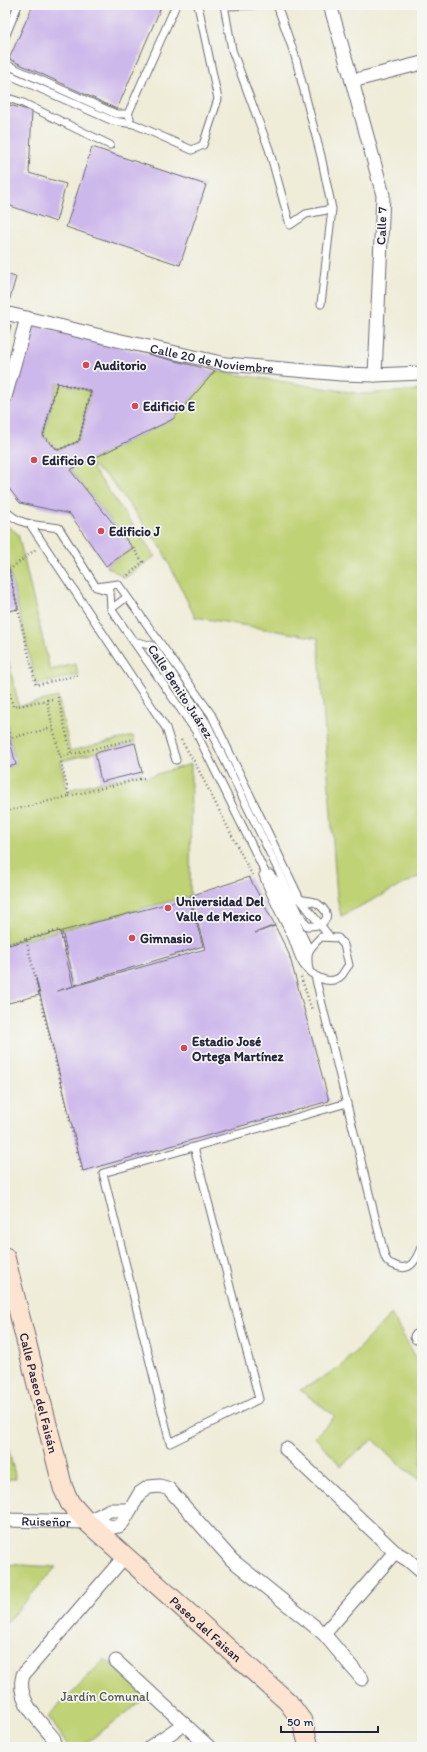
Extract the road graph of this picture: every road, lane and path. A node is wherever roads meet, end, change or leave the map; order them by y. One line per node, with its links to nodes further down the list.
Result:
1 (18, 5): 8 (lane)
2 (176, 5): 14 (lane)
3 (198, 5): 15 (lane)
4 (252, 5): 7 (lane)
5 (277, 5): 17 (lane)
6 (330, 5): 12 (street, Calle 7)
7 (224, 6): 17 (lane)
8 (5, 37)
9 (422, 63): 12 (street)
10 (5, 64): 14 (lane)
11 (5, 72): 15 (lane)
12 (352, 81): 22 (street, Calle 7)
13 (5, 98): 16 (lane)
14 (128, 114): 15 (lane)
15 (134, 124)
16 (110, 145)
17 (332, 209): 18 (lane)
18 (321, 304)
19 (5, 313): 20 (street, Calle 20 de Noviembre)
20 (27, 318): 22 (street, Calle 20 de Noviembre); 23 (street)
21 (422, 373): 22 (street, Calle 20 de Noviembre)
22 (375, 375)
23 (5, 397)
24 (58, 450): 24 (path)
25 (5, 509): 26 (lane, Calle Benito Juárez)
26 (30, 524): 32 (lane, Calle Benito Juárez); 52 (lane)
27 (133, 548): 31 (path)
28 (5, 552): 30 (path)
29 (30, 554): 30 (path)
30 (9, 570): 34 (path)
31 (118, 584): 32 (lane); 33 (lane)
32 (96, 587): 35 (lane, Calle Benito Juárez)
33 (127, 598): 35 (lane); 58 (lane)
34 (18, 609): 36 (path); 40 (path)
35 (112, 609): 37 (lane, Calle Benito Juárez)
36 (5, 612)
37 (133, 641): 56 (lane, Calle Benito Juárez); 59 (lane)
38 (10, 671): 39 (path)
39 (5, 674): 41 (path)
40 (78, 675)
41 (9, 692): 42 (path); 45 (path)
42 (5, 693)
43 (58, 697): 50 (path)
44 (52, 699): 45 (path)
45 (47, 700): 47 (path)
46 (5, 717): 47 (path)
47 (53, 728): 51 (path)
48 (179, 738): 57 (path)
49 (134, 739): 50 (path)
50 (71, 754): 51 (path)
51 (60, 757): 54 (path)
52 (176, 760)
53 (144, 778): 54 (path)
54 (69, 796): 55 (path)
55 (5, 812)
56 (256, 856): 63 (lane); 64 (lane, Calle Benito Juárez); 66 (lane)
57 (254, 879)
58 (300, 899): 59 (lane); 59 (lane)
59 (320, 925): 60 (lane)
60 (329, 936): 63 (lane); 68 (lane)
61 (26, 939): 62 (path); 65 (path); 72 (path)
62 (5, 945)
63 (309, 949): 64 (lane)
64 (307, 957): 66 (lane)
65 (67, 958)
66 (309, 970): 68 (lane)
67 (300, 975): 69 (path)
68 (315, 976): 70 (lane)
69 (313, 1012)
70 (347, 1103): 71 (lane); 73 (lane)
71 (194, 1147): 71 (lane)
72 (82, 1171)
73 (422, 1245)
74 (5, 1260): 77 (street, Calle Paseo del Faisán)
75 (286, 1449): 78 (street)
76 (5, 1520): 77 (street, Ruiseñor)
77 (87, 1522): 79 (street, Paseo del Faisan); 81 (street, Ruiseñor)
78 (395, 1552): 80 (street); 81 (street)
79 (126, 1555): 85 (street); 88 (street, Paseo del Faisan)
80 (422, 1572)
81 (324, 1634): 83 (street)
82 (116, 1661): 84 (street)
83 (362, 1679)
84 (184, 1724): 86 (street); 87 (street)
85 (54, 1739)
86 (150, 1747)
87 (209, 1747)
88 (309, 1747)

